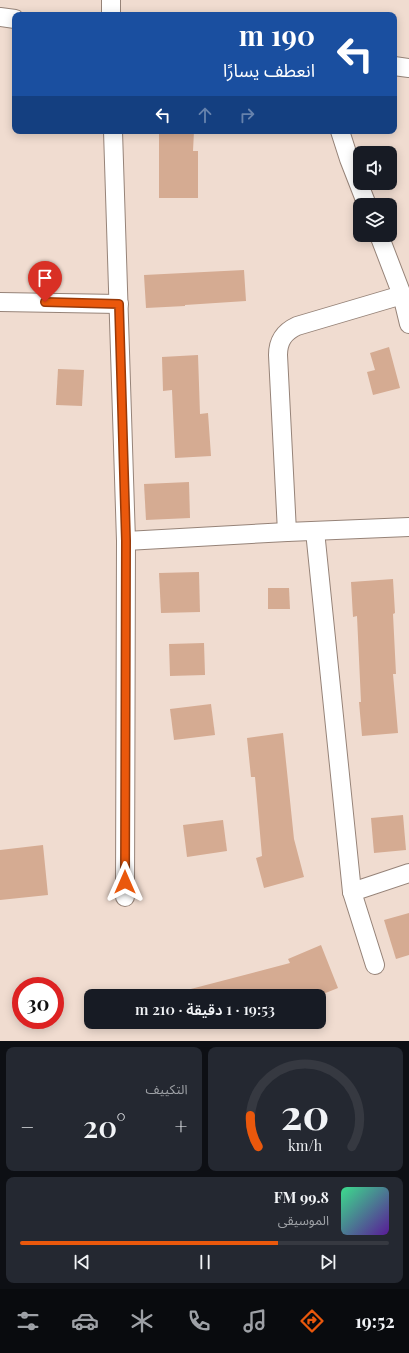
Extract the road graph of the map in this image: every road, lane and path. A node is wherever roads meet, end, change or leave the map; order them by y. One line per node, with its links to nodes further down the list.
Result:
1 (111, 0): 2 (street)
2 (110, 12)
3 (0, 17): 4 (street)
4 (12, 19)
5 (397, 66): 6 (street)
6 (409, 68)
7 (113, 134): 13 (street)
8 (341, 134): 9 (street)
9 (364, 198)
10 (382, 242): 11 (street)
11 (402, 295): 14 (street); 17 (street)
12 (0, 302): 13 (street)
13 (119, 304): 18 (street)
14 (409, 324)
15 (409, 527): 16 (street)
16 (315, 531): 17 (street); 20 (street)
17 (287, 532): 18 (street)
18 (126, 541): 21 (street)
19 (409, 873): 20 (street)
20 (352, 892): 22 (street)
21 (125, 897)
22 (375, 965)

